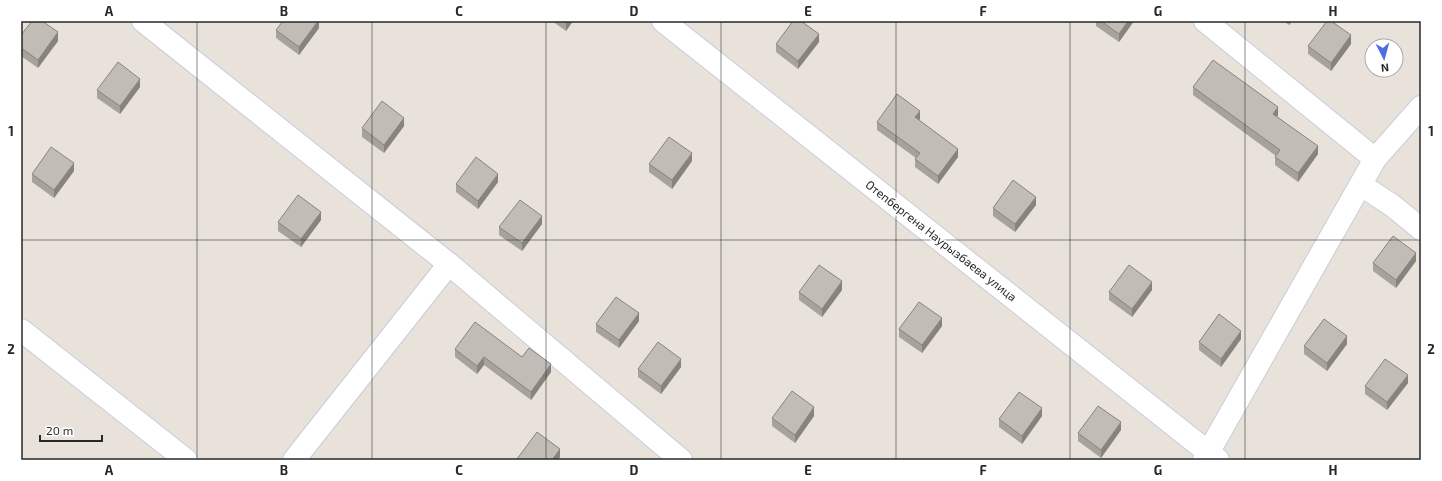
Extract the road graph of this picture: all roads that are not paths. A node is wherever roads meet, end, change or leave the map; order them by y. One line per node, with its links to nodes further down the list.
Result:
1 (143, 21): 8 (street)
2 (663, 21): 10 (street, Отепбергена Наурызбаева улица)
3 (1205, 21): 5 (street)
4 (1421, 107): 5 (street)
5 (1376, 159): 6 (street)
6 (1361, 185): 7 (street); 10 (street)
7 (1421, 229)
8 (449, 264): 12 (street); 13 (street)
9 (21, 330): 11 (street)
10 (1210, 457)
11 (186, 460)
12 (294, 460)
13 (681, 460)

